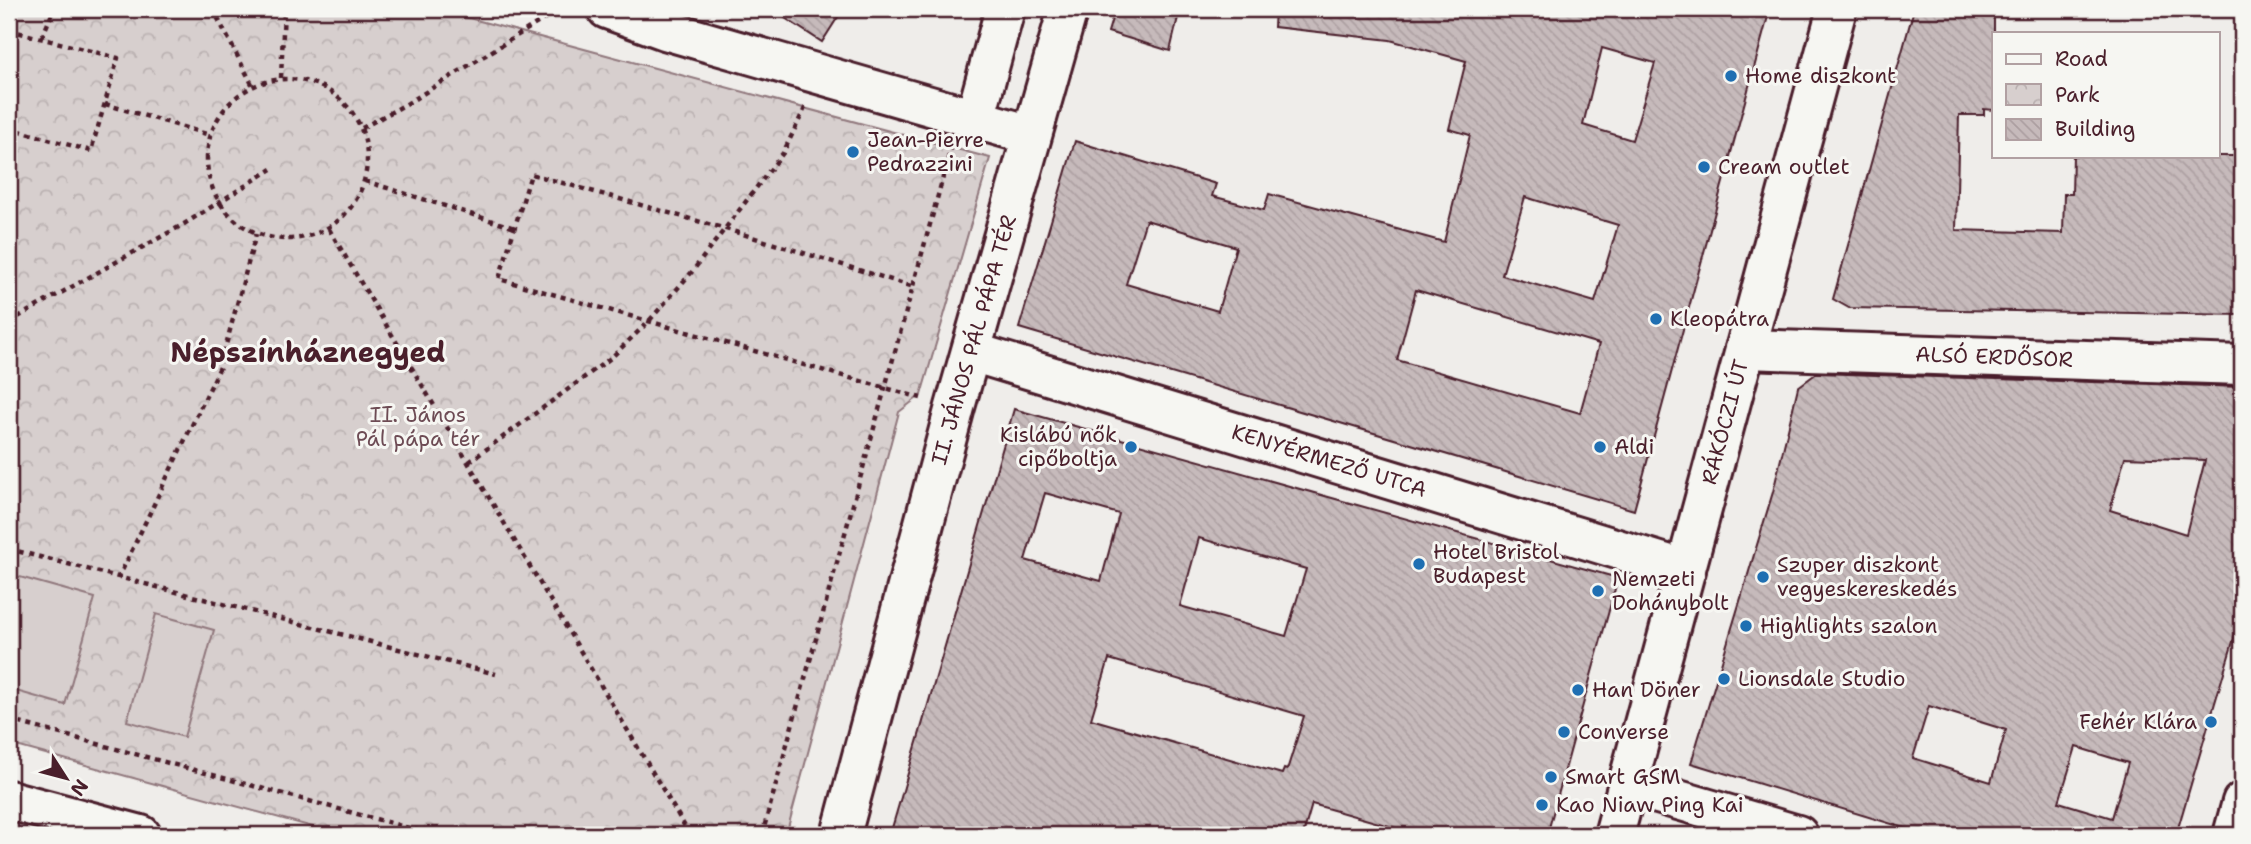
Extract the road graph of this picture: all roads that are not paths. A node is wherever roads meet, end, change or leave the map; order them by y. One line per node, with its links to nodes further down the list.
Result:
1 (607, 9): 5 (street)
2 (1005, 9): 6 (street)
3 (1068, 9): 7 (street, II. JÁNOS PÁL PÁPA TÉR)
4 (1837, 9): 8 (street, RÁKÓCZI ÚT)
5 (667, 19): 6 (street)
6 (968, 117): 7 (street)
7 (1031, 135): 9 (street, II. JÁNOS PÁL PÁPA TÉR)
8 (1745, 349): 10 (street, ALSÓ ERDŐSOR); 11 (street, RÁKÓCZI ÚT)
9 (972, 352): 11 (street, KENYÉRMEZŐ UTCA); 16 (street, II. JÁNOS PÁL PÁPA TÉR)
10 (2242, 365)
11 (1686, 570): 12 (street, RÁKÓCZI ÚT)
12 (1628, 785): 17 (street, RÁKÓCZI ÚT); 18 (street)
13 (9, 800): 15 (street)
14 (2242, 802): 19 (street)
15 (141, 835)
16 (841, 835)
17 (1614, 835)
18 (1798, 835)
19 (2233, 835)

